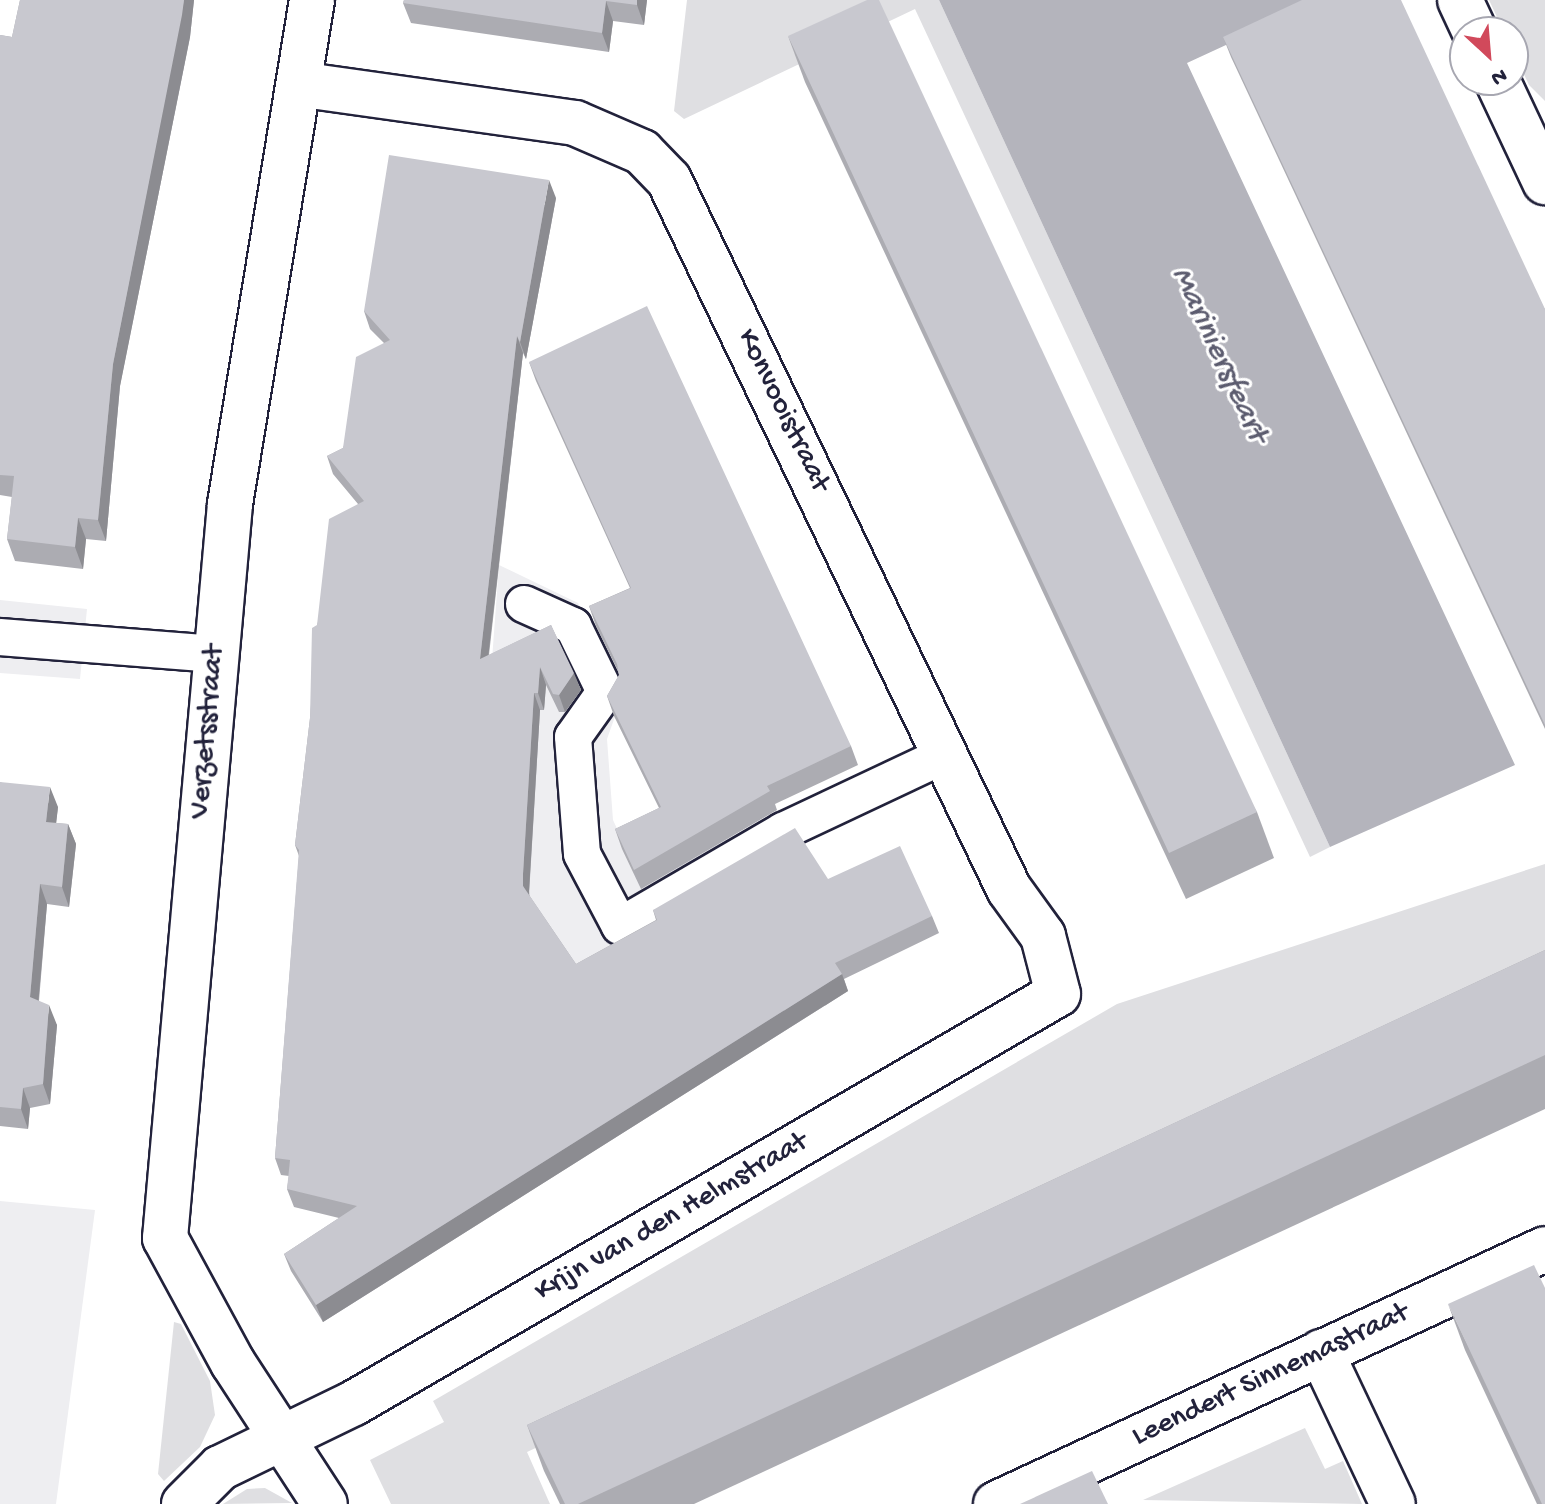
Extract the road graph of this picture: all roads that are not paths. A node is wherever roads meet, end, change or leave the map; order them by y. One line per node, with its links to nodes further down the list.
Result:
1 (312, 0): 2 (street, Verzetsstraat)
2 (299, 84): 7 (street, Verzetsstraat); 8 (street, Konvooistraat)
3 (1505, 96): 4 (street)
4 (1542, 167)
5 (524, 604): 8 (lane)
6 (0, 637): 7 (lane)
7 (216, 654): 12 (street, Verzetsstraat)
8 (947, 754): 9 (street, Konvooistraat)
9 (1058, 994): 12 (street, Krijn van den Helmstraat)
10 (1545, 1249): 11 (street, Leendert Sinnemastraat)
11 (1321, 1352): 15 (street, Leendert Sinnemastraat); 16 (street)
12 (283, 1438): 13 (street, Krijn van den Helmstraat); 14 (street, Verzetsstraat)
13 (184, 1504)
14 (325, 1504)
15 (996, 1504)
16 (1393, 1504)

